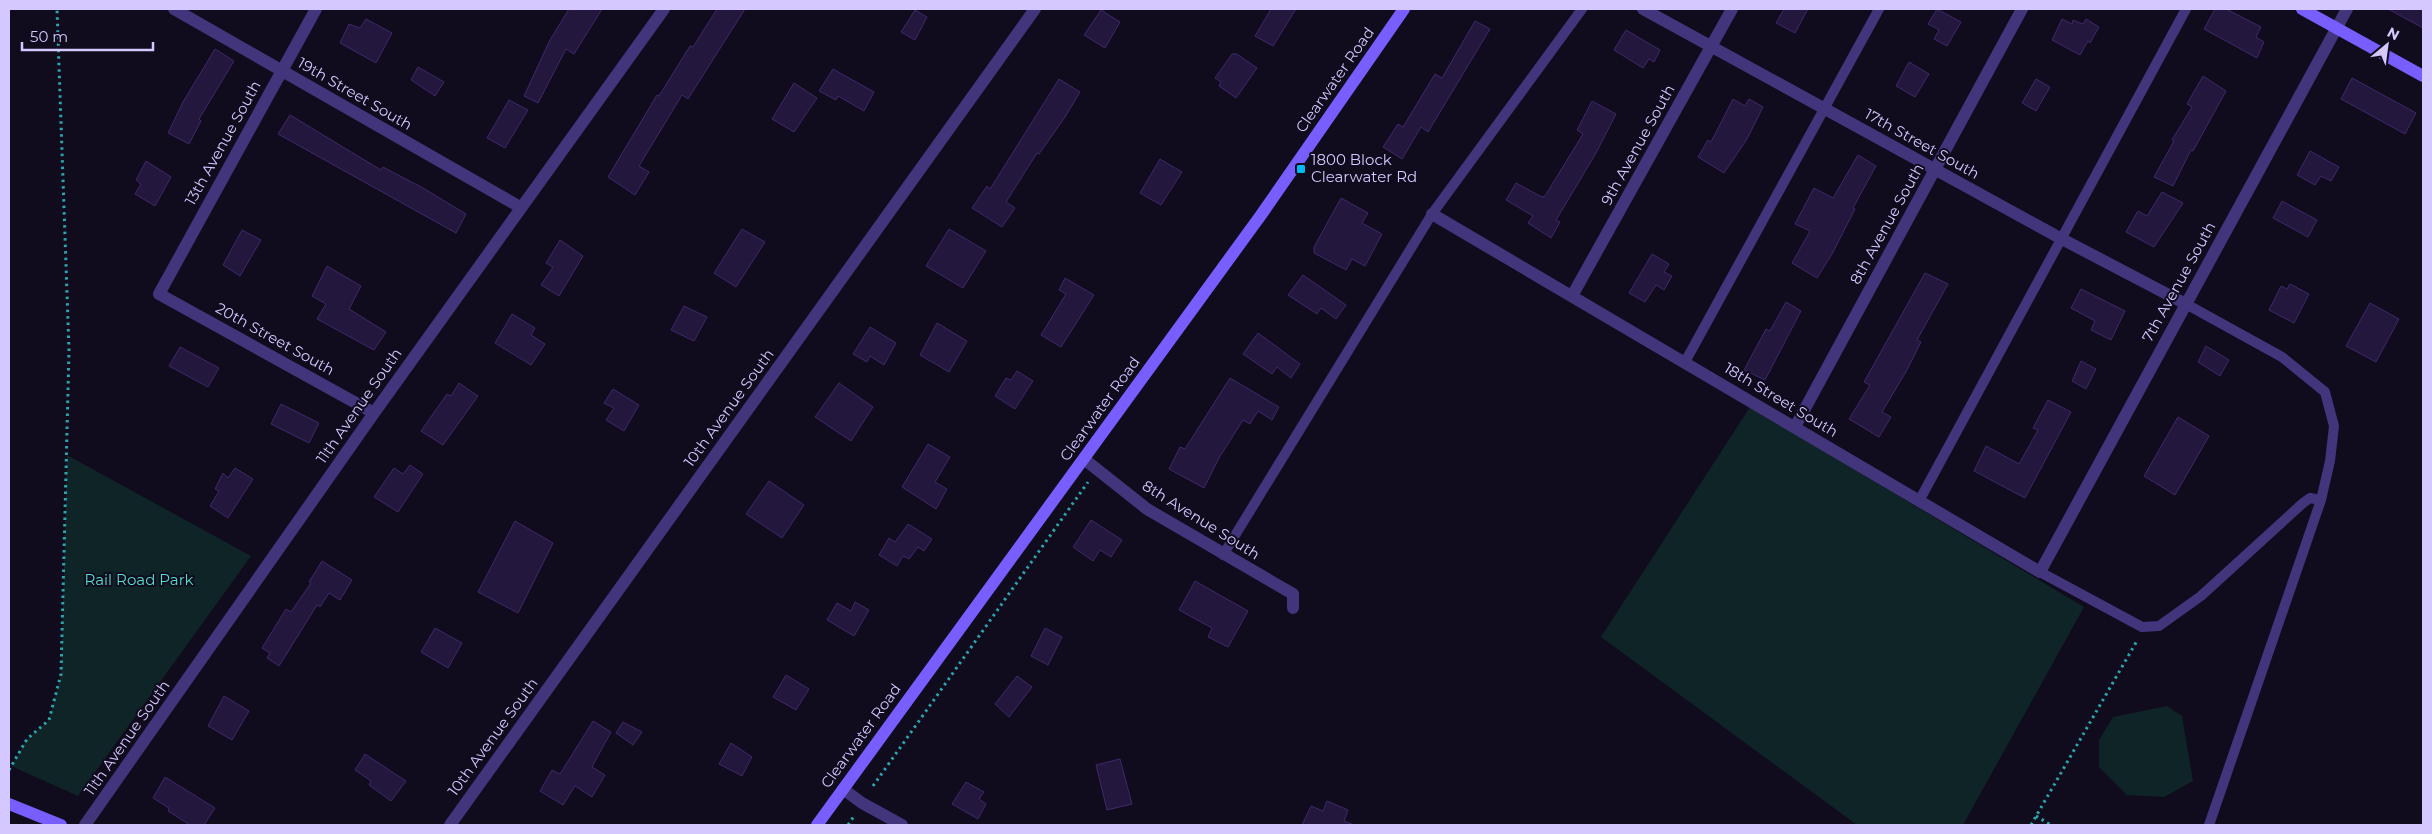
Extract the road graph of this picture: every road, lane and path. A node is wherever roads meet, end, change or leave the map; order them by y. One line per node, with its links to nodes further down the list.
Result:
1 (57, 9): 38 (path)
2 (174, 9): 17 (street, 19th Street South)
3 (316, 9): 17 (street, 13th Avenue South)
4 (664, 9): 21 (street, 11th Avenue South)
5 (1035, 9): 46 (street, 10th Avenue South)
6 (1404, 9): 30 (street, Clearwater Road)
7 (1582, 9): 22 (lane)
8 (1643, 9): 16 (street, 17th Street South)
9 (1732, 9): 16 (street, 9th Avenue South)
10 (1879, 9): 19 (lane)
11 (2022, 9): 20 (street, 8th Avenue South)
12 (2186, 9): 23 (lane)
13 (2302, 9): 15 (street)
14 (2347, 9): 15 (street, 7th Avenue South)
15 (2337, 28): 18 (street); 26 (street, 7th Avenue South)
16 (1711, 46): 19 (street, 17th Street South); 25 (street, 9th Avenue South)
17 (282, 71): 21 (street, 19th Street South); 24 (street, 13th Avenue South)
18 (2423, 76)
19 (1825, 109): 20 (street, 17th Street South); 27 (lane)
20 (1935, 170): 23 (street, 17th Street South); 29 (street, 8th Avenue South)
21 (520, 207): 28 (street, 11th Avenue South)
22 (1432, 214): 25 (street, 18th Street South); 34 (lane)
23 (2060, 238): 26 (street, 17th Street South); 33 (lane)
24 (159, 294): 28 (street, 20th Street South)
25 (1572, 296): 27 (street, 18th Street South)
26 (2186, 304): 32 (lane); 35 (street, 7th Avenue South)
27 (1685, 362): 29 (street, 18th Street South)
28 (374, 413): 45 (street, 11th Avenue South)
29 (1795, 427): 33 (street, 18th Street South)
30 (1084, 458): 34 (street, 8th Avenue South); 40 (street, Clearwater Road)
31 (1088, 482): 39 (path)
32 (2321, 500): 37 (lane); 52 (lane)
33 (1920, 501): 35 (street, 18th Street South)
34 (1223, 556): 36 (street, 8th Avenue South)
35 (2040, 572): 37 (lane, 18th Street South)
36 (1293, 608)
37 (2142, 627): 43 (path)
38 (9, 770)
39 (873, 786)
40 (843, 789): 47 (street, Clearwater Road); 49 (street)
41 (9, 804): 44 (street)
42 (854, 816): 48 (path)
43 (2036, 816): 50 (path); 51 (path)
44 (61, 825)
45 (85, 825)
46 (450, 825)
47 (818, 825)
48 (848, 825)
49 (902, 825)
50 (2031, 825)
51 (2052, 825)
52 (2209, 825)

